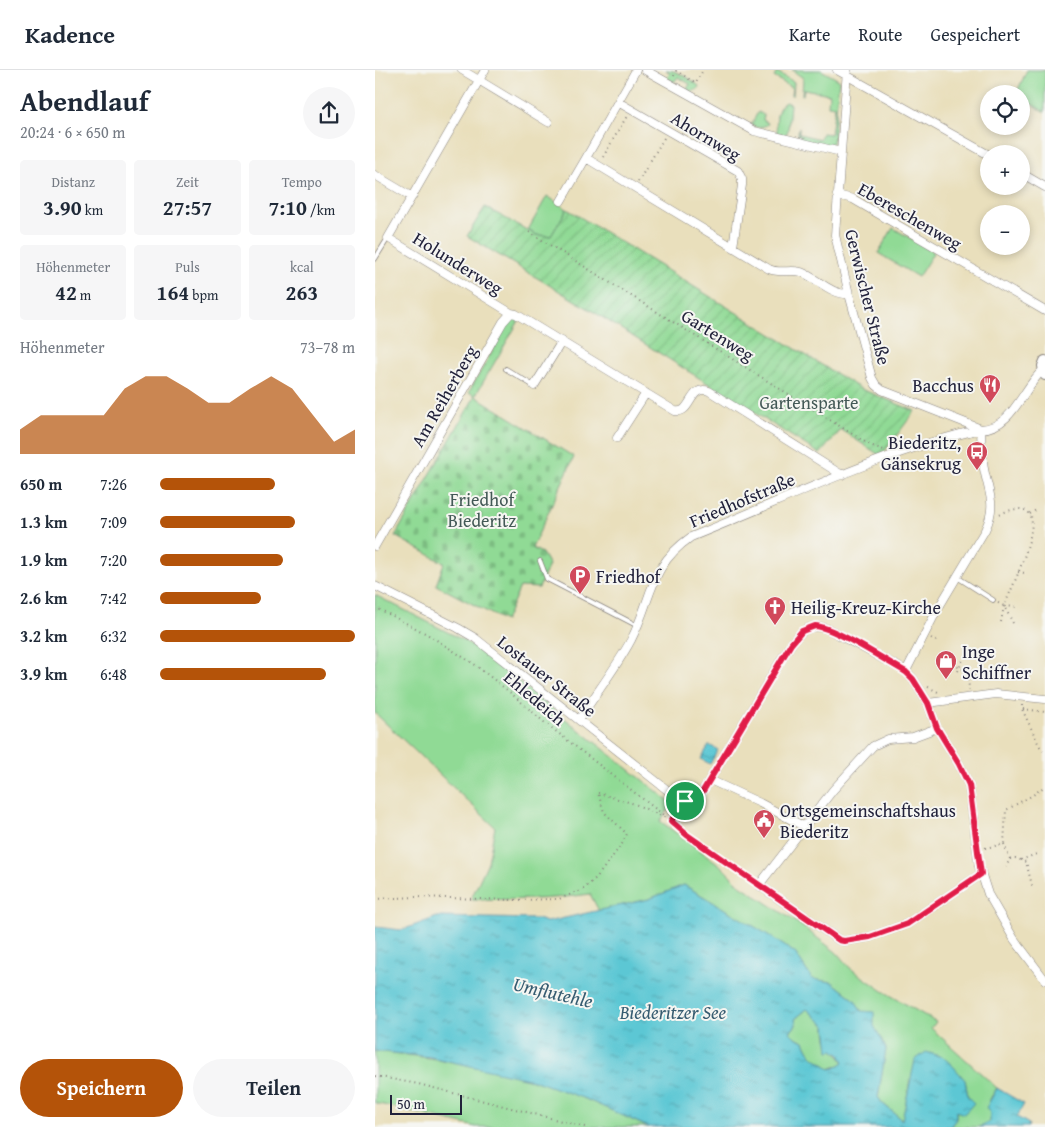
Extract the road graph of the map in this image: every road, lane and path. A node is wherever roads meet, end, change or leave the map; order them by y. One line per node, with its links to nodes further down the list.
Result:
1 (462, 70): 8 (street)
2 (485, 70): 8 (street, Holunderweg)
3 (636, 70): 10 (street)
4 (645, 70): 9 (street, Ahornweg)
5 (703, 70): 9 (path)
6 (837, 70): 7 (street)
7 (847, 73): 14 (street); 15 (street, Gerwischer Straße)
8 (479, 80): 12 (street); 23 (street, Holunderweg)
9 (669, 85): 15 (street, Ahornweg)
10 (618, 102): 11 (street, Ahornweg); 16 (street)
11 (631, 109): 13 (street, Ahornweg); 17 (path)
12 (548, 122)
13 (668, 130): 21 (path); 27 (street, Ahornweg)
14 (980, 150)
15 (841, 152): 22 (street, Gerwischer Straße)
16 (586, 158): 17 (street); 24 (street)
17 (598, 166): 21 (street)
18 (375, 175): 23 (street)
19 (1030, 178): 20 (street)
20 (1045, 187)
21 (635, 188): 27 (street)
22 (837, 195): 29 (street, Gerwischer Straße); 30 (street, Ebereschenweg)
23 (411, 197): 26 (street, Holunderweg)
24 (561, 201)
25 (529, 232): 39 (path, Gartenweg)
26 (389, 238): 28 (lane, Holunderweg); 31 (street, Holunderweg)
27 (733, 247): 29 (street)
28 (375, 259)
29 (849, 294): 37 (street, Gerwischer Straße)
30 (1045, 311)
31 (511, 313): 32 (street); 44 (street, Am Reiherberg)
32 (562, 341): 35 (street); 36 (street)
33 (1045, 368): 37 (street, Friedhofstraße)
34 (506, 369): 35 (lane)
35 (534, 386)
36 (646, 393): 38 (street); 40 (street)
37 (981, 429): 39 (street, Friedhofstraße); 43 (street)
38 (617, 438)
39 (895, 455): 40 (street, Friedhofstraße)
40 (842, 475): 58 (street, Friedhofstraße)
41 (1036, 510): 42 (path)
42 (1030, 514): 43 (path); 45 (path)
43 (991, 517): 50 (street)
44 (375, 546)
45 (1025, 551): 46 (path); 48 (path)
46 (1029, 552)
47 (540, 561): 58 (lane)
48 (1018, 572): 49 (path); 54 (path)
49 (1025, 574)
50 (957, 577): 52 (lane); 63 (street)
51 (375, 586): 72 (street, Lostauer Straße)
52 (993, 600): 54 (path)
53 (375, 606): 80 (path, Ehledeich)
54 (1004, 606): 55 (path); 56 (path); 57 (path)
55 (1018, 607)
56 (1001, 622)
57 (1013, 623)
58 (638, 626): 72 (street, Friedhofstraße)
59 (966, 653): 61 (path)
60 (947, 664): 61 (path)
61 (960, 668): 62 (path); 65 (path)
62 (958, 671)
63 (906, 672): 69 (street); 77 (street)
64 (925, 686): 66 (path)
65 (964, 693)
66 (945, 694)
67 (1022, 696): 68 (street); 69 (street); 70 (path)
68 (1045, 698)
69 (928, 703): 73 (street)
70 (1021, 709): 71 (path); 75 (path)
71 (1045, 712)
72 (579, 720): 79 (street, Lostauer Straße)
73 (937, 728): 81 (street); 83 (street)
74 (1045, 744): 75 (path)
75 (1039, 746): 76 (path)
76 (1045, 754)
77 (710, 780): 79 (street); 81 (street)
78 (1045, 786): 82 (path)
79 (689, 801): 80 (lane)
80 (671, 821): 89 (lane); 91 (path)
81 (803, 826): 89 (street)
82 (1004, 844): 83 (path); 85 (path)
83 (977, 849): 88 (street)
84 (1039, 853): 86 (path)
85 (1010, 859): 86 (path); 87 (path)
86 (1021, 860): 90 (path)
87 (1006, 867)
88 (981, 874): 89 (street); 92 (street)
89 (759, 885)
90 (1033, 888)
91 (375, 899)
92 (1045, 980)
93 (375, 1076): 94 (path)
94 (585, 1127)

